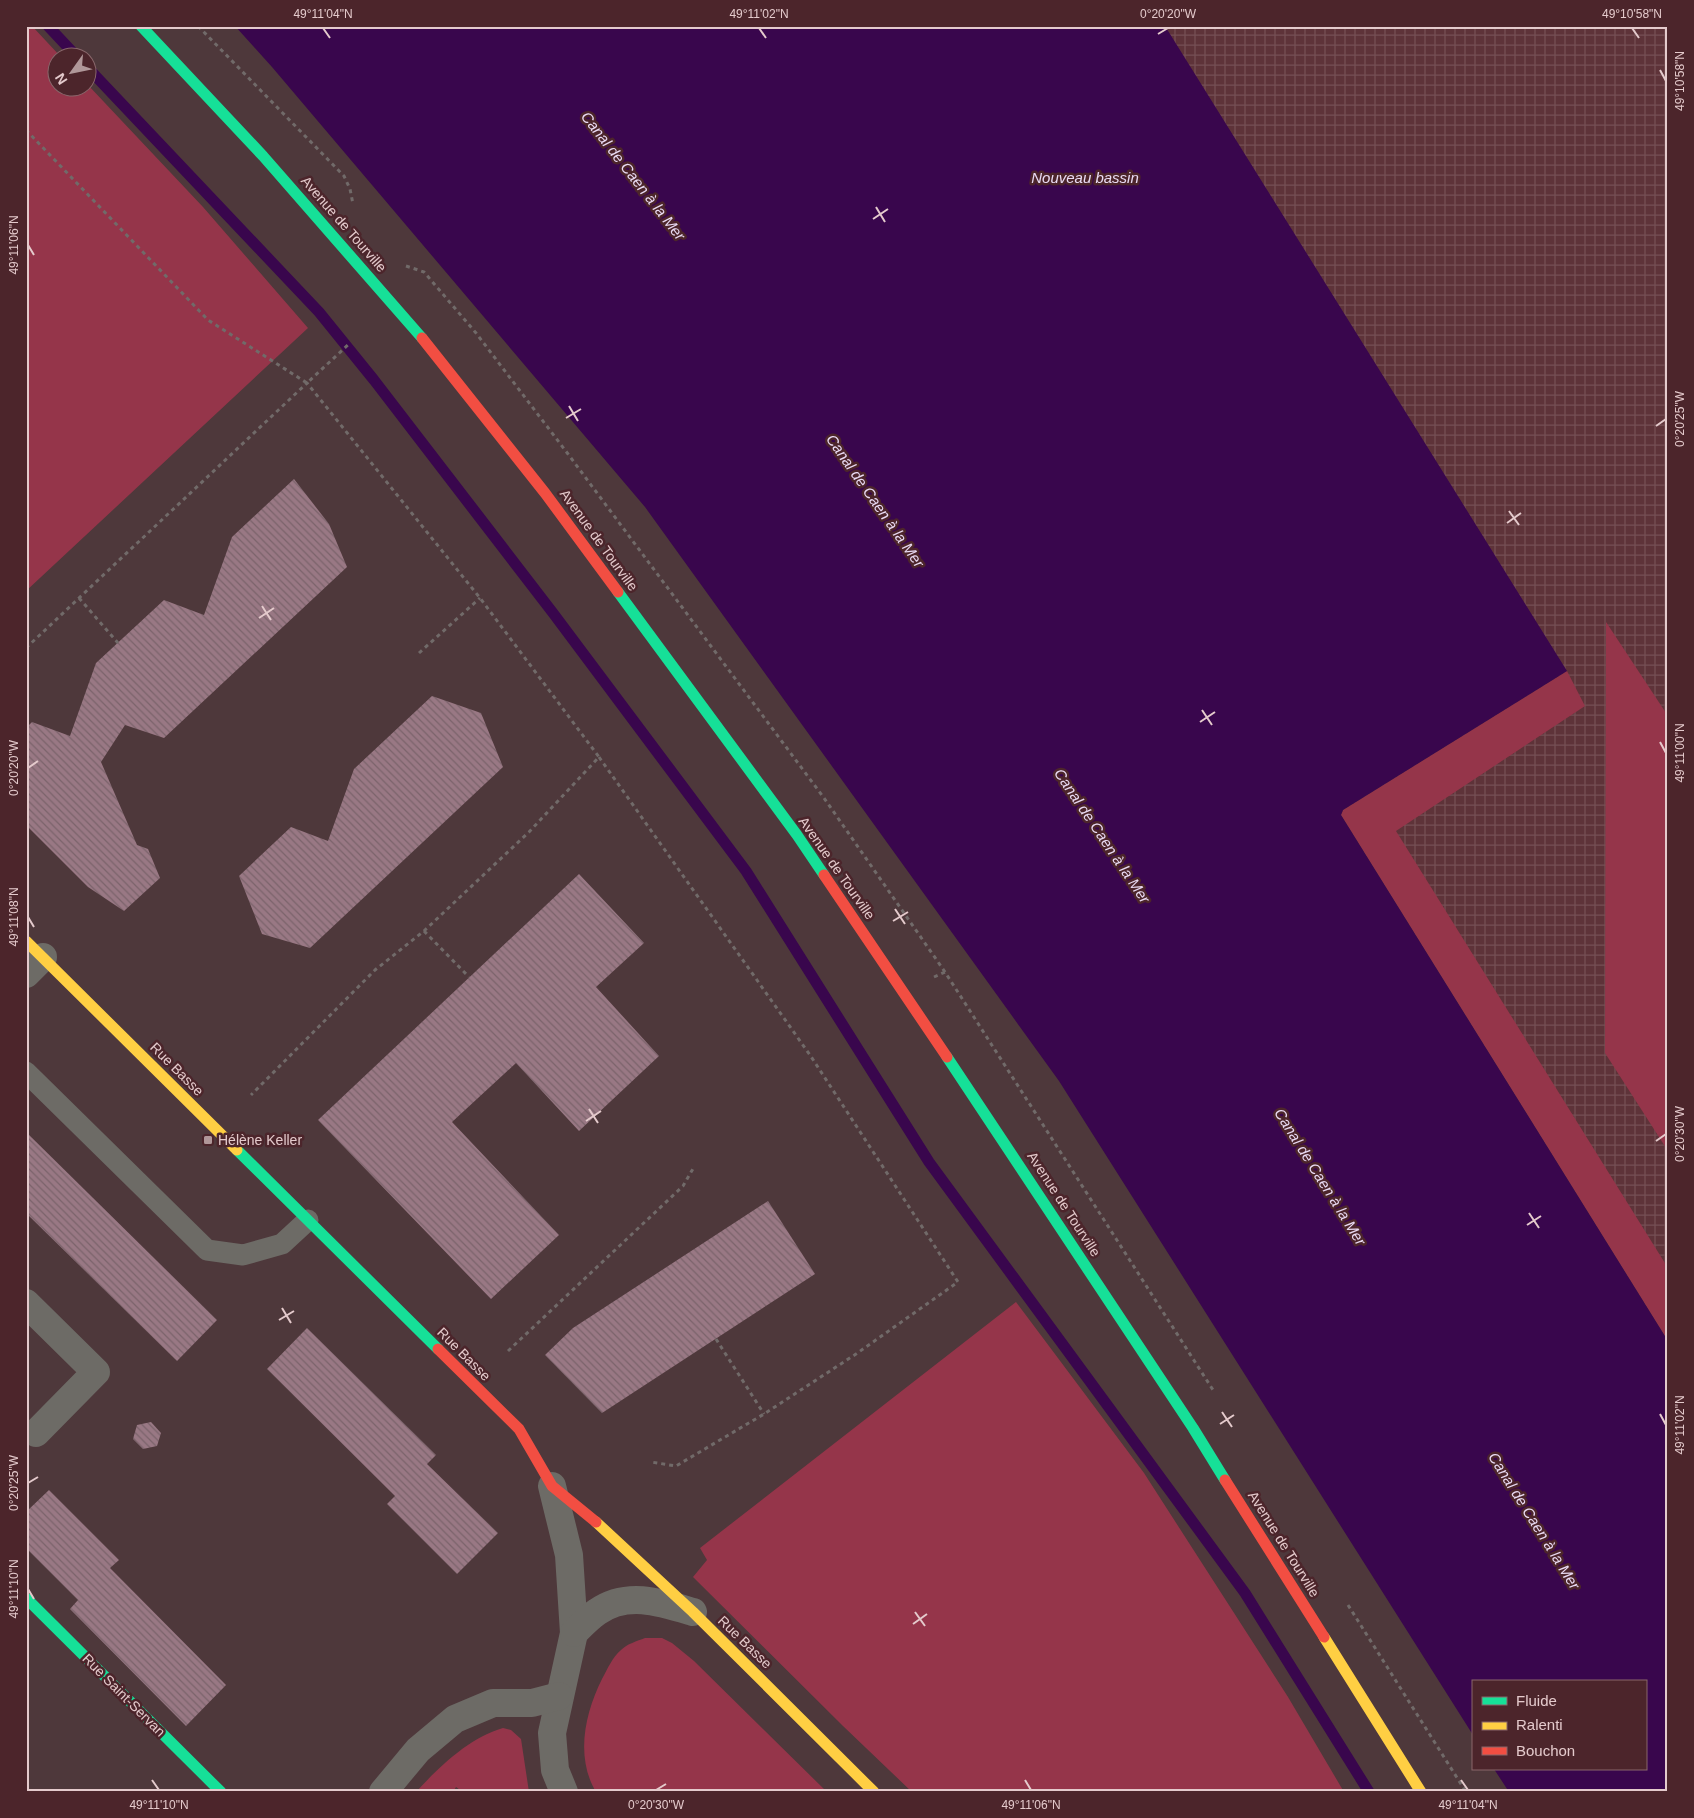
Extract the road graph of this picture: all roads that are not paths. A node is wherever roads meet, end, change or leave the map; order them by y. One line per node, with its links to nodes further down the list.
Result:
1 (141, 26): 16 (street, Avenue de Tourville)
2 (32, 958): 4 (street, Rue Basse)
3 (26, 1072): 4 (lane)
4 (308, 1220): 7 (street, Rue Basse)
5 (26, 1303): 6 (street)
6 (30, 1432)
7 (552, 1486): 9 (street, Rue Basse); 10 (street)
8 (26, 1598): 12 (street, Rue Saint-Servan)
9 (693, 1612): 10 (street); 15 (street, Rue Basse)
10 (574, 1633): 11 (street)
11 (559, 1696): 13 (street); 14 (street)
12 (221, 1792)
13 (383, 1792)
14 (564, 1792)
15 (874, 1792)
16 (1421, 1792)

